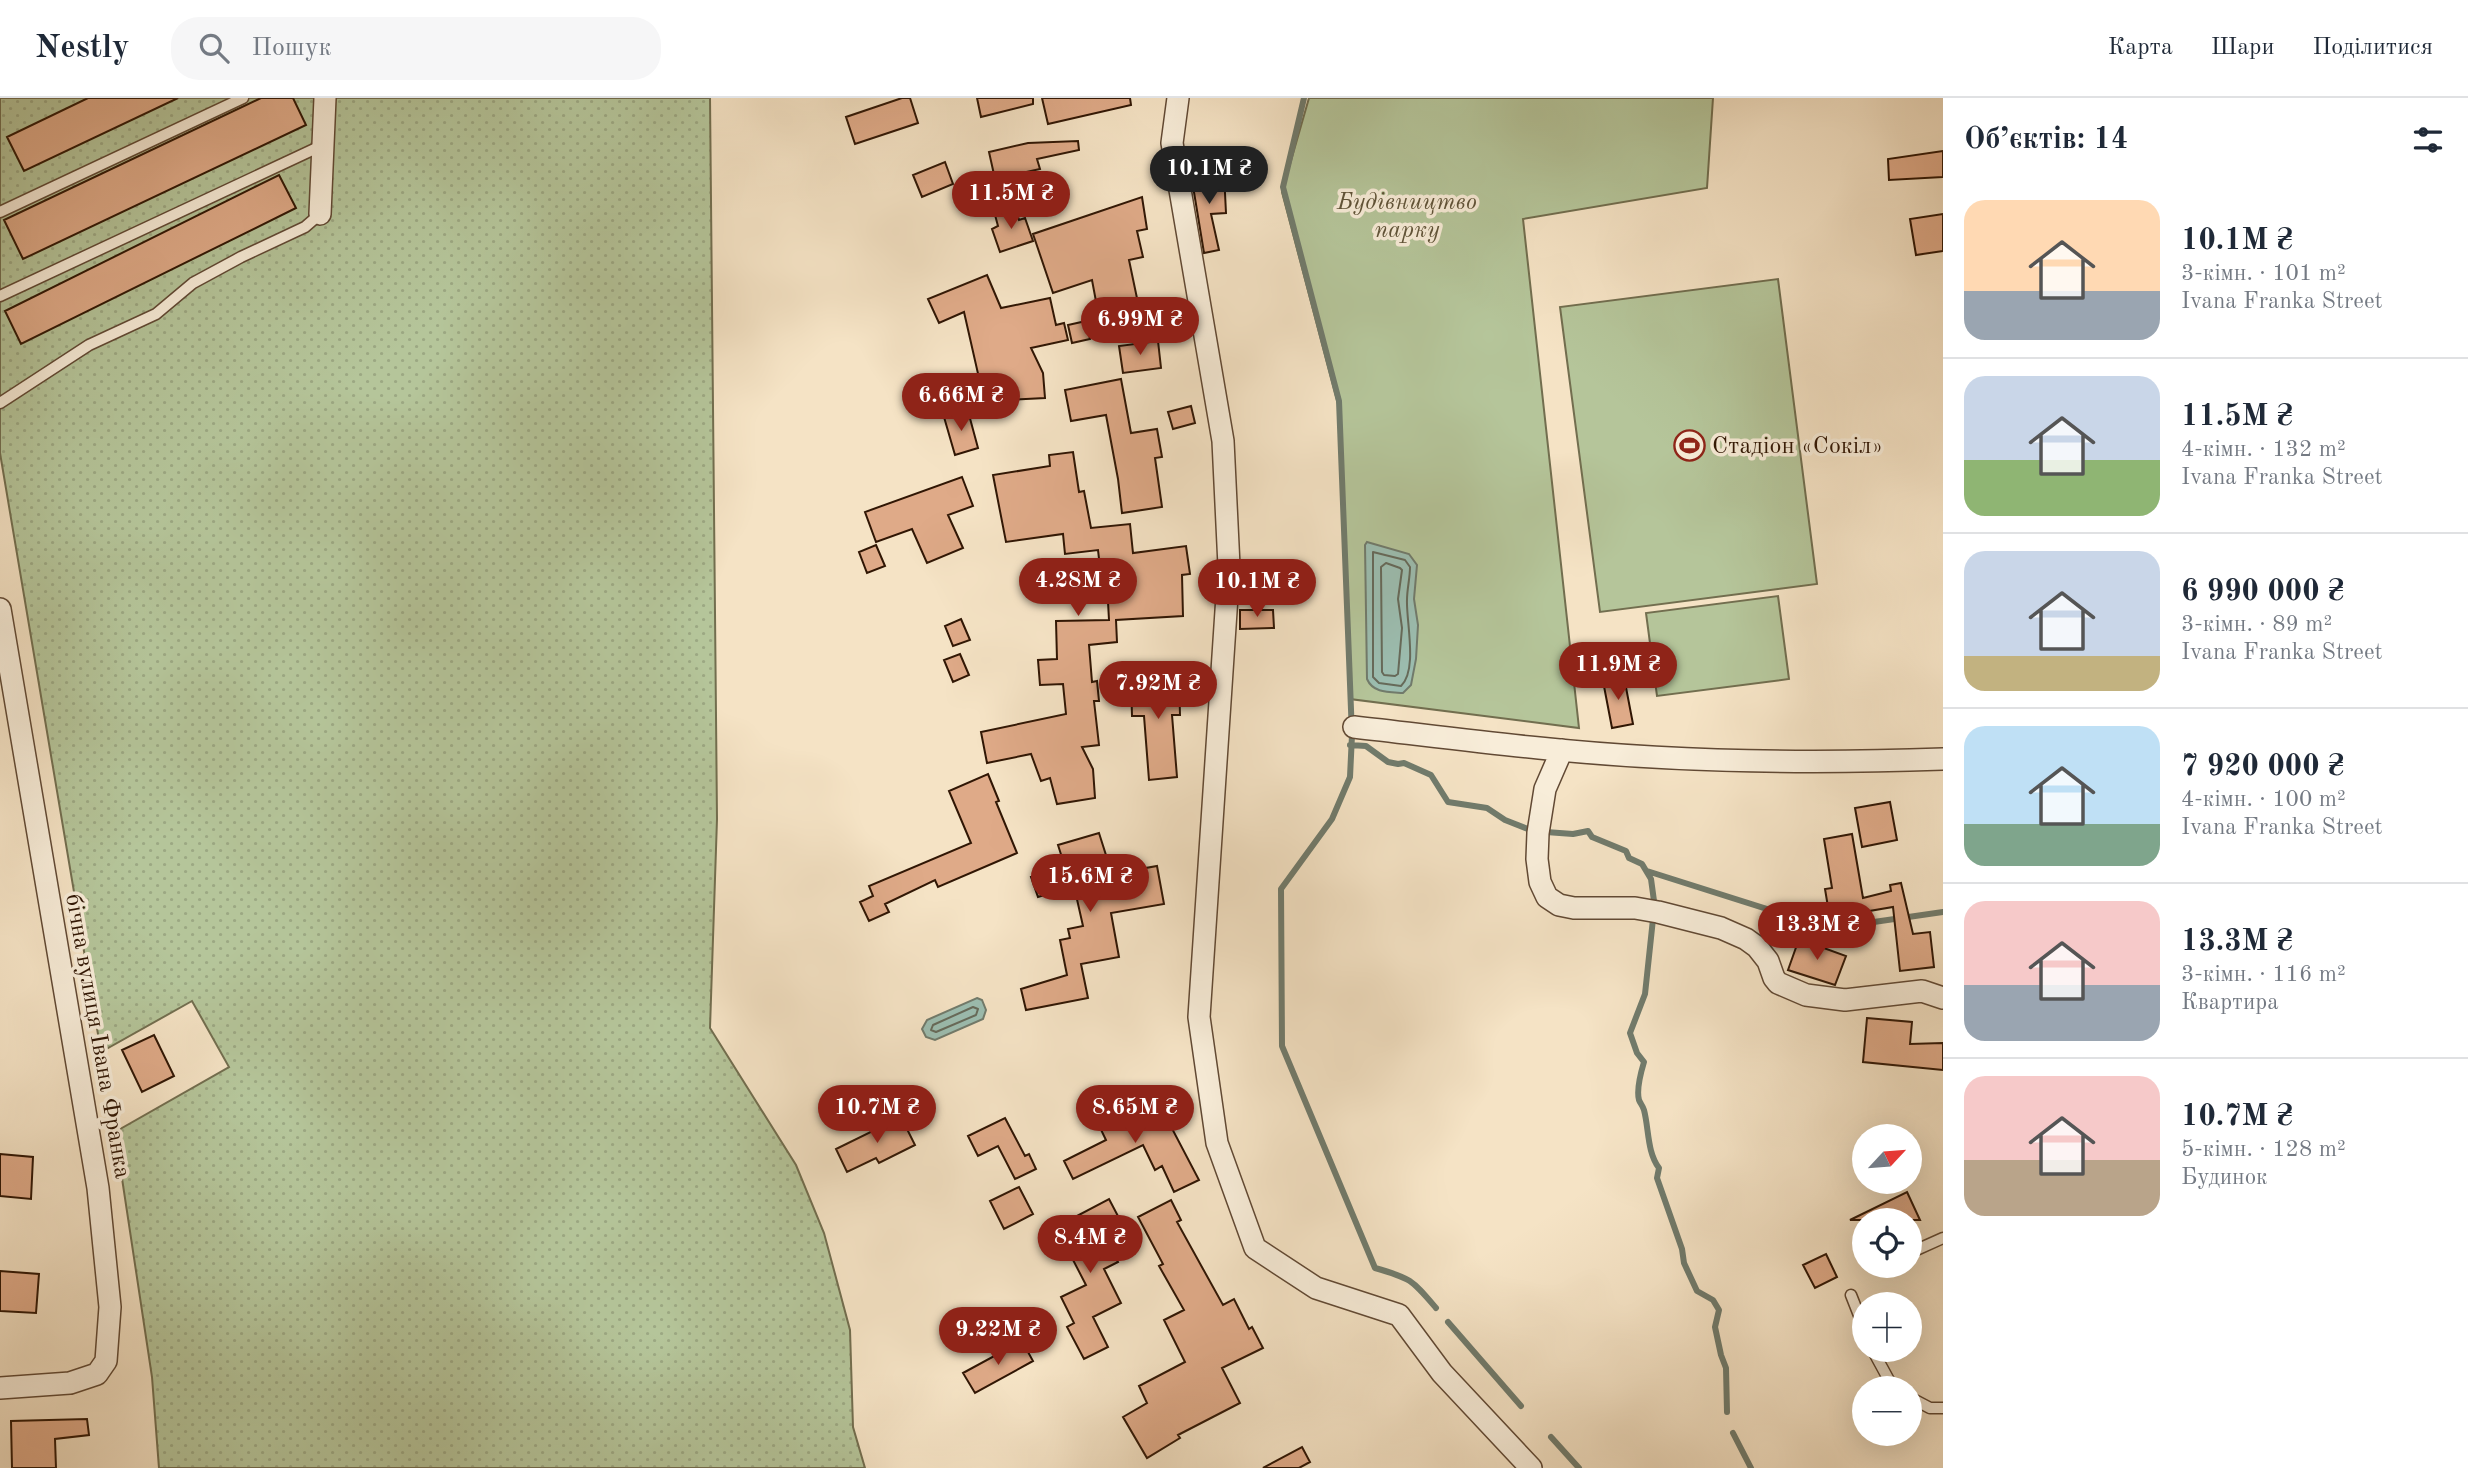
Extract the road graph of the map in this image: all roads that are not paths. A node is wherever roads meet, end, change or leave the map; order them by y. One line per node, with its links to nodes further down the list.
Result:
1 (243, 98): 5 (lane)
2 (325, 98): 4 (street)
3 (1178, 98): 19 (street)
4 (323, 145): 6 (street); 7 (lane)
5 (0, 212)
6 (320, 214): 8 (lane)
7 (0, 296)
8 (0, 403)
9 (0, 608): 16 (street, бічна вулиця Івана Франка)
10 (1354, 727): 11 (street)
11 (1562, 750): 12 (street); 13 (street)
12 (1943, 759)
13 (1943, 998)
14 (1943, 1238): 15 (lane)
15 (1922, 1247)
16 (0, 1388)
17 (1922, 1404): 18 (lane)
18 (1943, 1408)
19 (1531, 1468)

